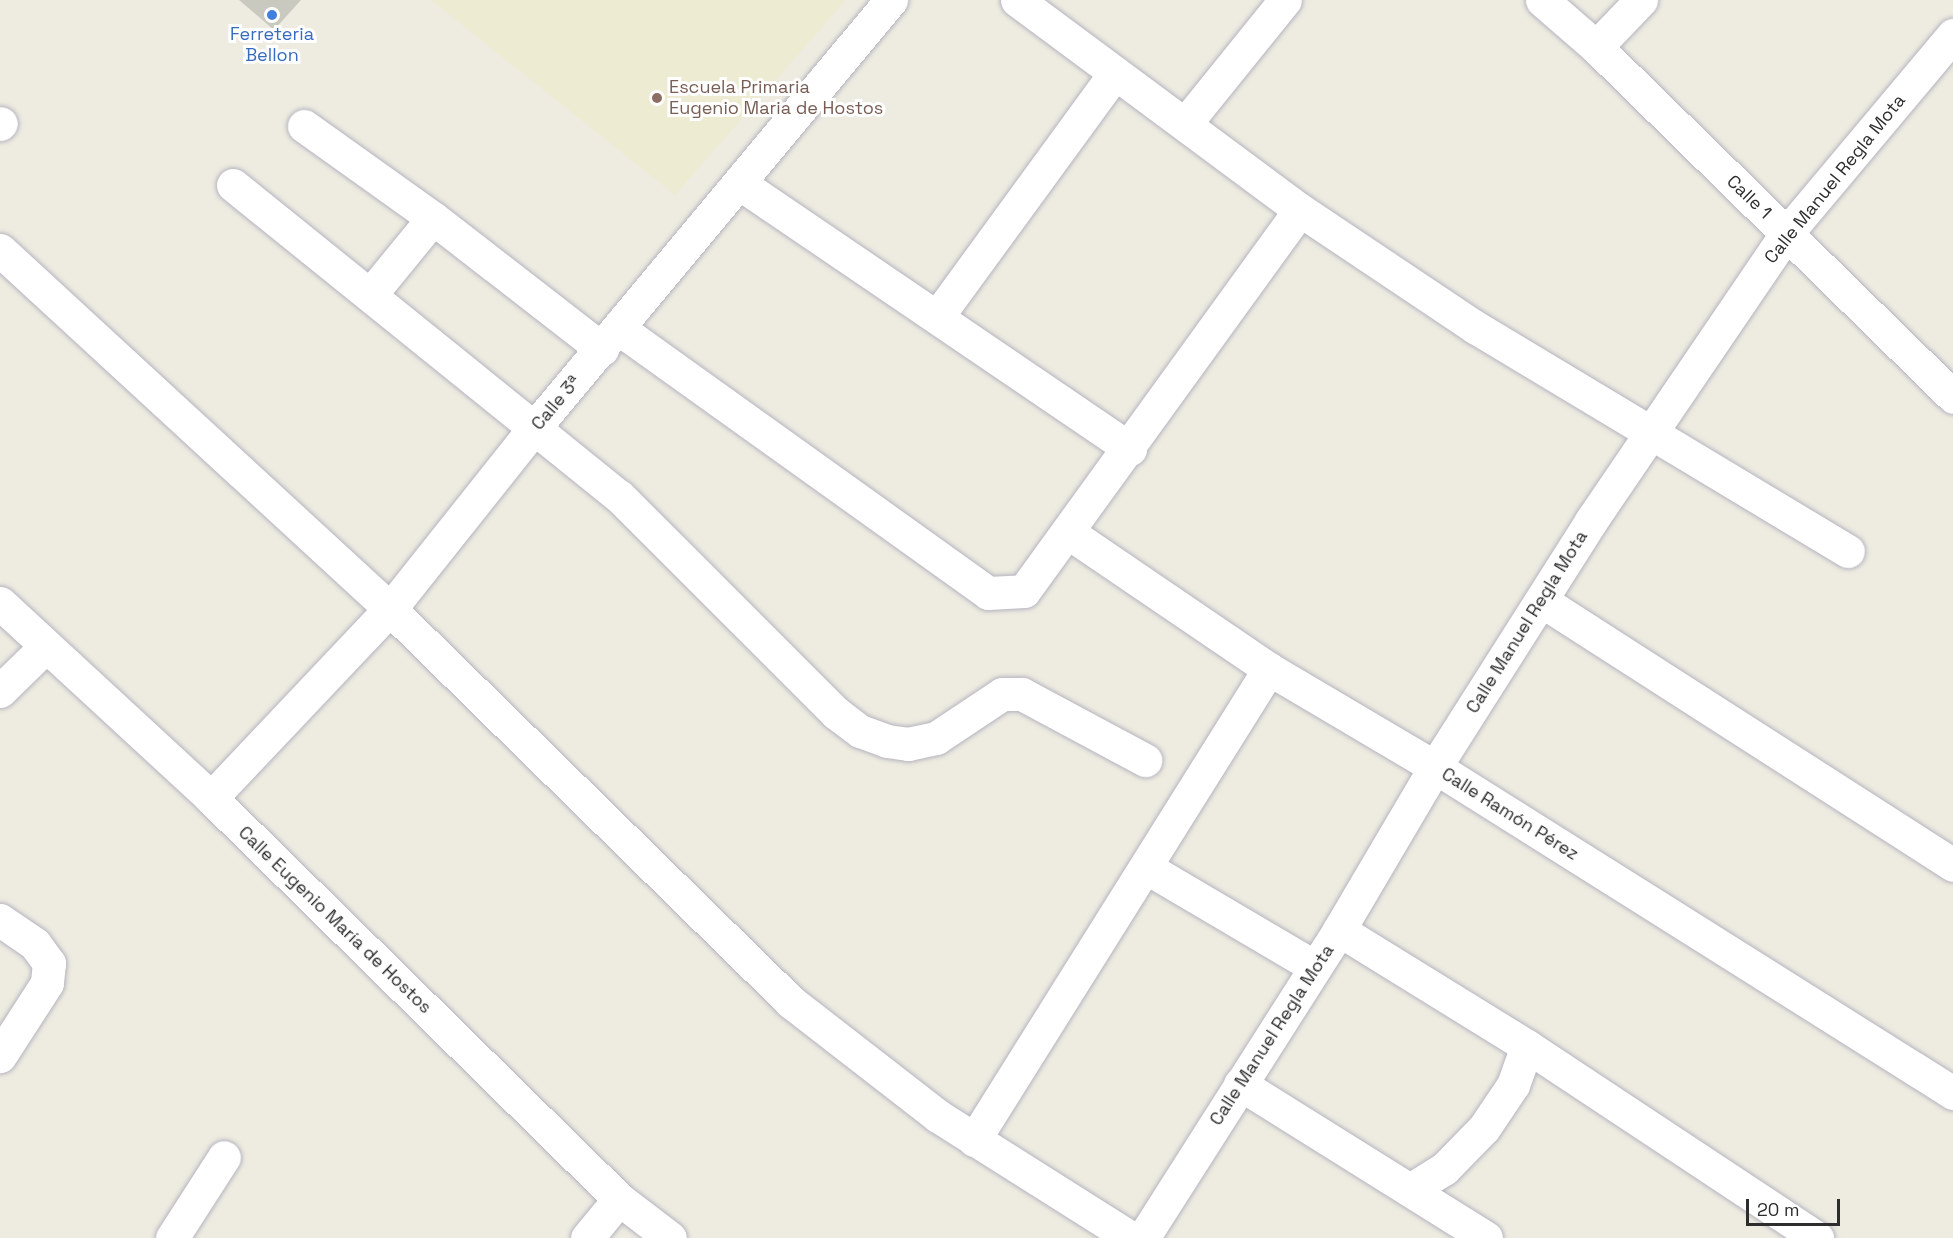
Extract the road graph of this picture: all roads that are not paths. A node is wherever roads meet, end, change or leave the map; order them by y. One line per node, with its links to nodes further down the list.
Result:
1 (891, 0): 11 (street, Calle 3ª)
2 (1017, 0): 8 (street)
3 (1285, 0): 9 (street)
4 (1542, 0): 7 (street, Calle 1)
5 (1641, 0): 7 (street)
6 (1953, 35): 15 (street, Calle Manuel Regla Mota)
7 (1596, 46): 15 (street, Calle 1)
8 (1115, 73): 9 (street); 18 (street)
9 (1185, 124): 13 (street)
10 (304, 126): 14 (street)
11 (739, 183): 18 (street); 19 (street, Calle 3ª)
12 (233, 185): 17 (street)
13 (1300, 210): 22 (street); 23 (street)
14 (433, 218): 17 (street); 19 (street)
15 (1786, 234): 20 (street, Calle 1); 22 (street, Calle Manuel Regla Mota)
16 (0, 250): 28 (street)
17 (370, 295): 21 (street)
18 (937, 317): 23 (street)
19 (610, 338): 21 (street, Calle 3ª); 24 (street)
20 (1953, 397)
21 (535, 427): 28 (street, Calle 3ª); 32 (street)
22 (1653, 433): 25 (street); 26 (street, Calle Manuel Regla Mota)
23 (1130, 448): 24 (street)
24 (1070, 533): 30 (street, Calle Ramón Pérez)
25 (1848, 551)
26 (1542, 601): 33 (street, Calle Manuel Regla Mota); 35 (street)
27 (0, 603): 29 (street, Calle Eugenio María de Hostos)
28 (390, 609): 34 (street, Calle 3ª); 44 (street)
29 (46, 646): 31 (street); 34 (street, Calle Eugenio María de Hostos)
30 (1269, 669): 33 (street, Calle Ramón Pérez); 36 (street)
31 (0, 691)
32 (1145, 760)
33 (1435, 767): 38 (street, Calle Manuel Regla Mota); 43 (street, Calle Ramón Pérez)
34 (211, 798): 47 (street, Calle Eugenio María de Hostos)
35 (1953, 865)
36 (1147, 868): 39 (street); 44 (street)
37 (0, 920): 41 (street)
38 (1339, 930): 39 (street, Calle Manuel Regla Mota); 40 (street)
39 (1315, 967): 42 (street, Calle Manuel Regla Mota)
40 (1527, 1046): 46 (street); 54 (street)
41 (0, 1056)
42 (1240, 1084): 46 (street); 52 (street, Calle Manuel Regla Mota)
43 (1953, 1093)
44 (974, 1140): 51 (street)
45 (225, 1157): 48 (street)
46 (1410, 1190): 53 (street)
47 (620, 1199): 49 (street); 50 (street, Calle Eugenio María de Hostos)
48 (172, 1238)
49 (587, 1238)
50 (670, 1238)
51 (1131, 1238)
52 (1143, 1238)
53 (1486, 1238)
54 (1816, 1238)

